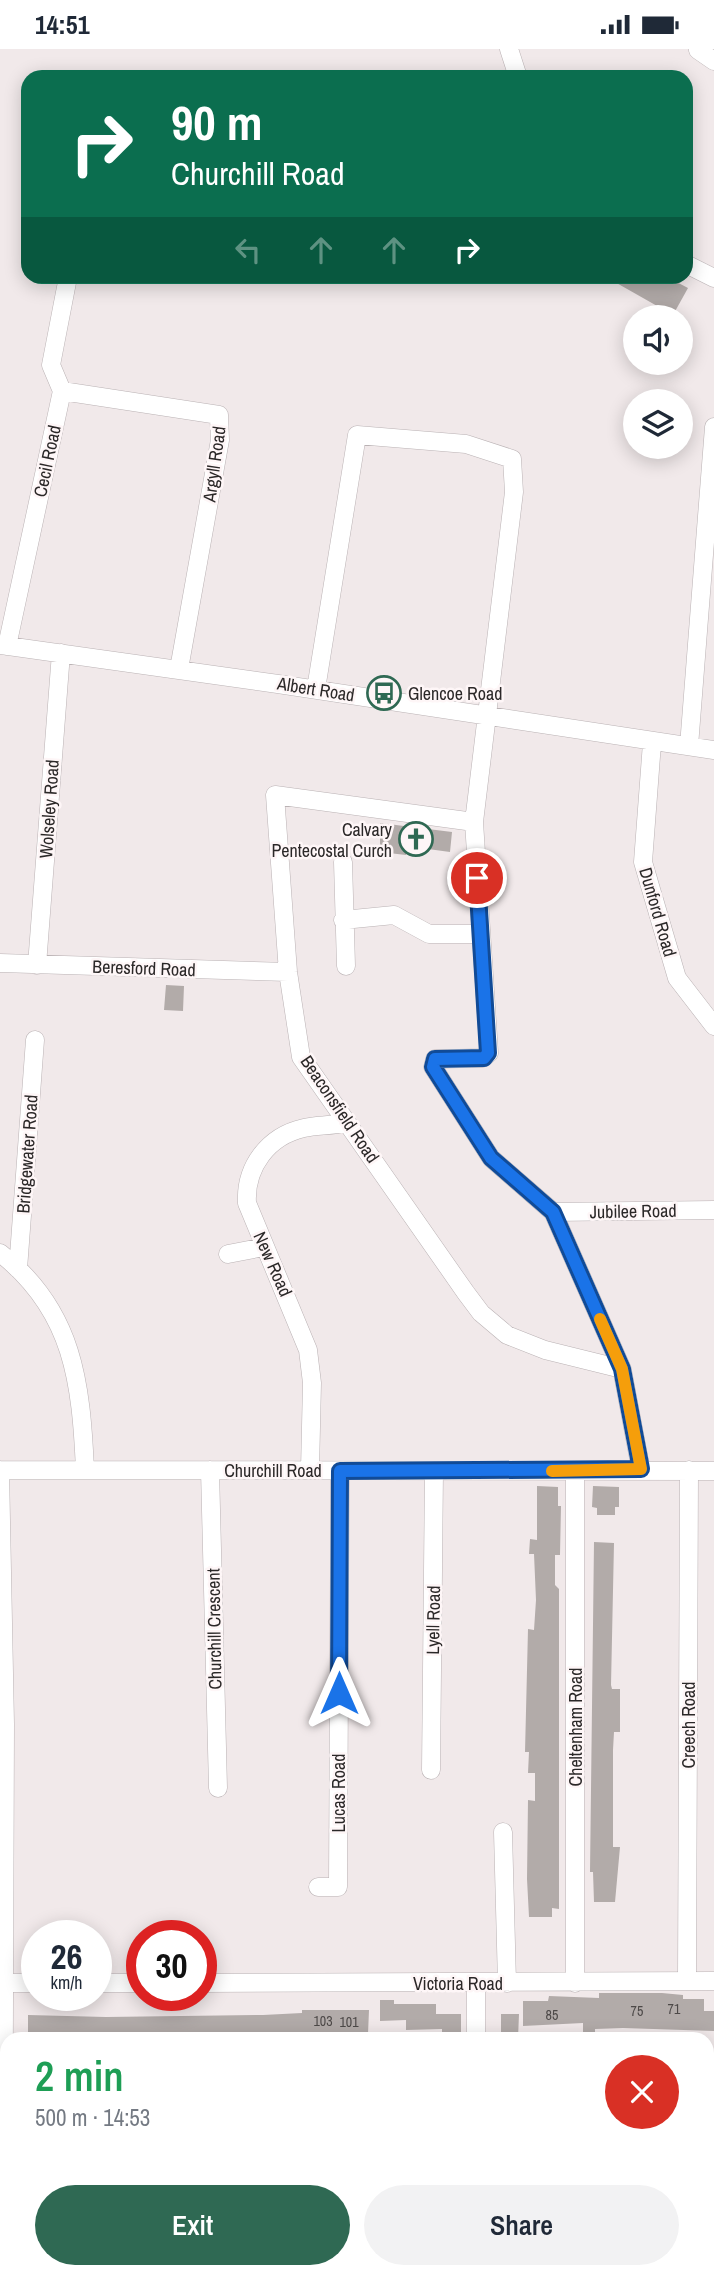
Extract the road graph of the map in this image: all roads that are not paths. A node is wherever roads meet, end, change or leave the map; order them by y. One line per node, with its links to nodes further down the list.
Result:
1 (509, 49): 4 (street)
2 (698, 50): 3 (street)
3 (714, 61)
4 (516, 70)
5 (693, 268): 6 (street)
6 (714, 278)
7 (67, 284): 8 (street, Cecil Road)
8 (62, 391): 10 (street, Cecil Road); 12 (street, Argyll Road)
9 (714, 427): 16 (street)
10 (4, 646): 11 (street, Albert Road)
11 (61, 653): 12 (street, Albert Road); 23 (street, Wolseley Road)
12 (180, 669): 13 (street, Albert Road)
13 (316, 689): 14 (street, Albert Road); 14 (street)
14 (487, 716): 15 (street, Albert Road); 18 (street)
15 (652, 743): 16 (street, Albert Road); 26 (street, Dunford Road)
16 (689, 746): 17 (street, Albert Road)
17 (714, 750)
18 (474, 822): 21 (street); 25 (street, Beaconsfield Road)
19 (343, 862): 20 (street)
20 (343, 920): 21 (street); 24 (street)
21 (480, 934): 30 (street)
22 (0, 963): 23 (street, Beresford Road)
23 (37, 965): 25 (street, Beresford Road)
24 (346, 966)
25 (288, 972): 28 (street, Beaconsfield Road)
26 (714, 1026)
27 (35, 1040): 34 (street, Bridgewater Road)
28 (347, 1122): 31 (street, New Road); 35 (street, Beaconsfield Road)
29 (714, 1210): 30 (street, Jubilee Road)
30 (553, 1212): 35 (street)
31 (264, 1247): 33 (street); 41 (street, New Road)
32 (0, 1253): 34 (street)
33 (228, 1254)
34 (18, 1269): 39 (street)
35 (622, 1369): 36 (street)
36 (641, 1469): 37 (street, Churchill Road); 44 (street, Churchill Road)
37 (689, 1469): 45 (street, Churchill Road); 52 (street, Creech Road)
38 (0, 1470): 39 (street, Churchill Road); 46 (street)
39 (85, 1470): 40 (street, Churchill Road)
40 (210, 1470): 41 (street, Churchill Road); 48 (street, Churchill Crescent)
41 (310, 1470): 42 (street, Churchill Road)
42 (340, 1471): 43 (street, Churchill Road); 50 (street, Lucas Road)
43 (434, 1471): 44 (street, Churchill Road); 47 (street, Lyell Road)
44 (575, 1471): 58 (street, Cheltenham Road)
45 (714, 1471)
46 (3, 1724): 53 (street)
47 (431, 1770)
48 (218, 1788)
49 (503, 1832): 57 (street)
50 (318, 1887)
51 (714, 1980): 52 (street, Victoria Road)
52 (687, 1981): 58 (street, Victoria Road)
53 (2, 1983): 54 (street); 59 (street)
54 (21, 1983)
55 (217, 1983): 56 (street, Victoria Road)
56 (476, 1983): 57 (street, Victoria Road); 60 (street)
57 (507, 1983): 58 (street, Victoria Road)
58 (575, 1983)
59 (3, 2032)
60 (476, 2032)

